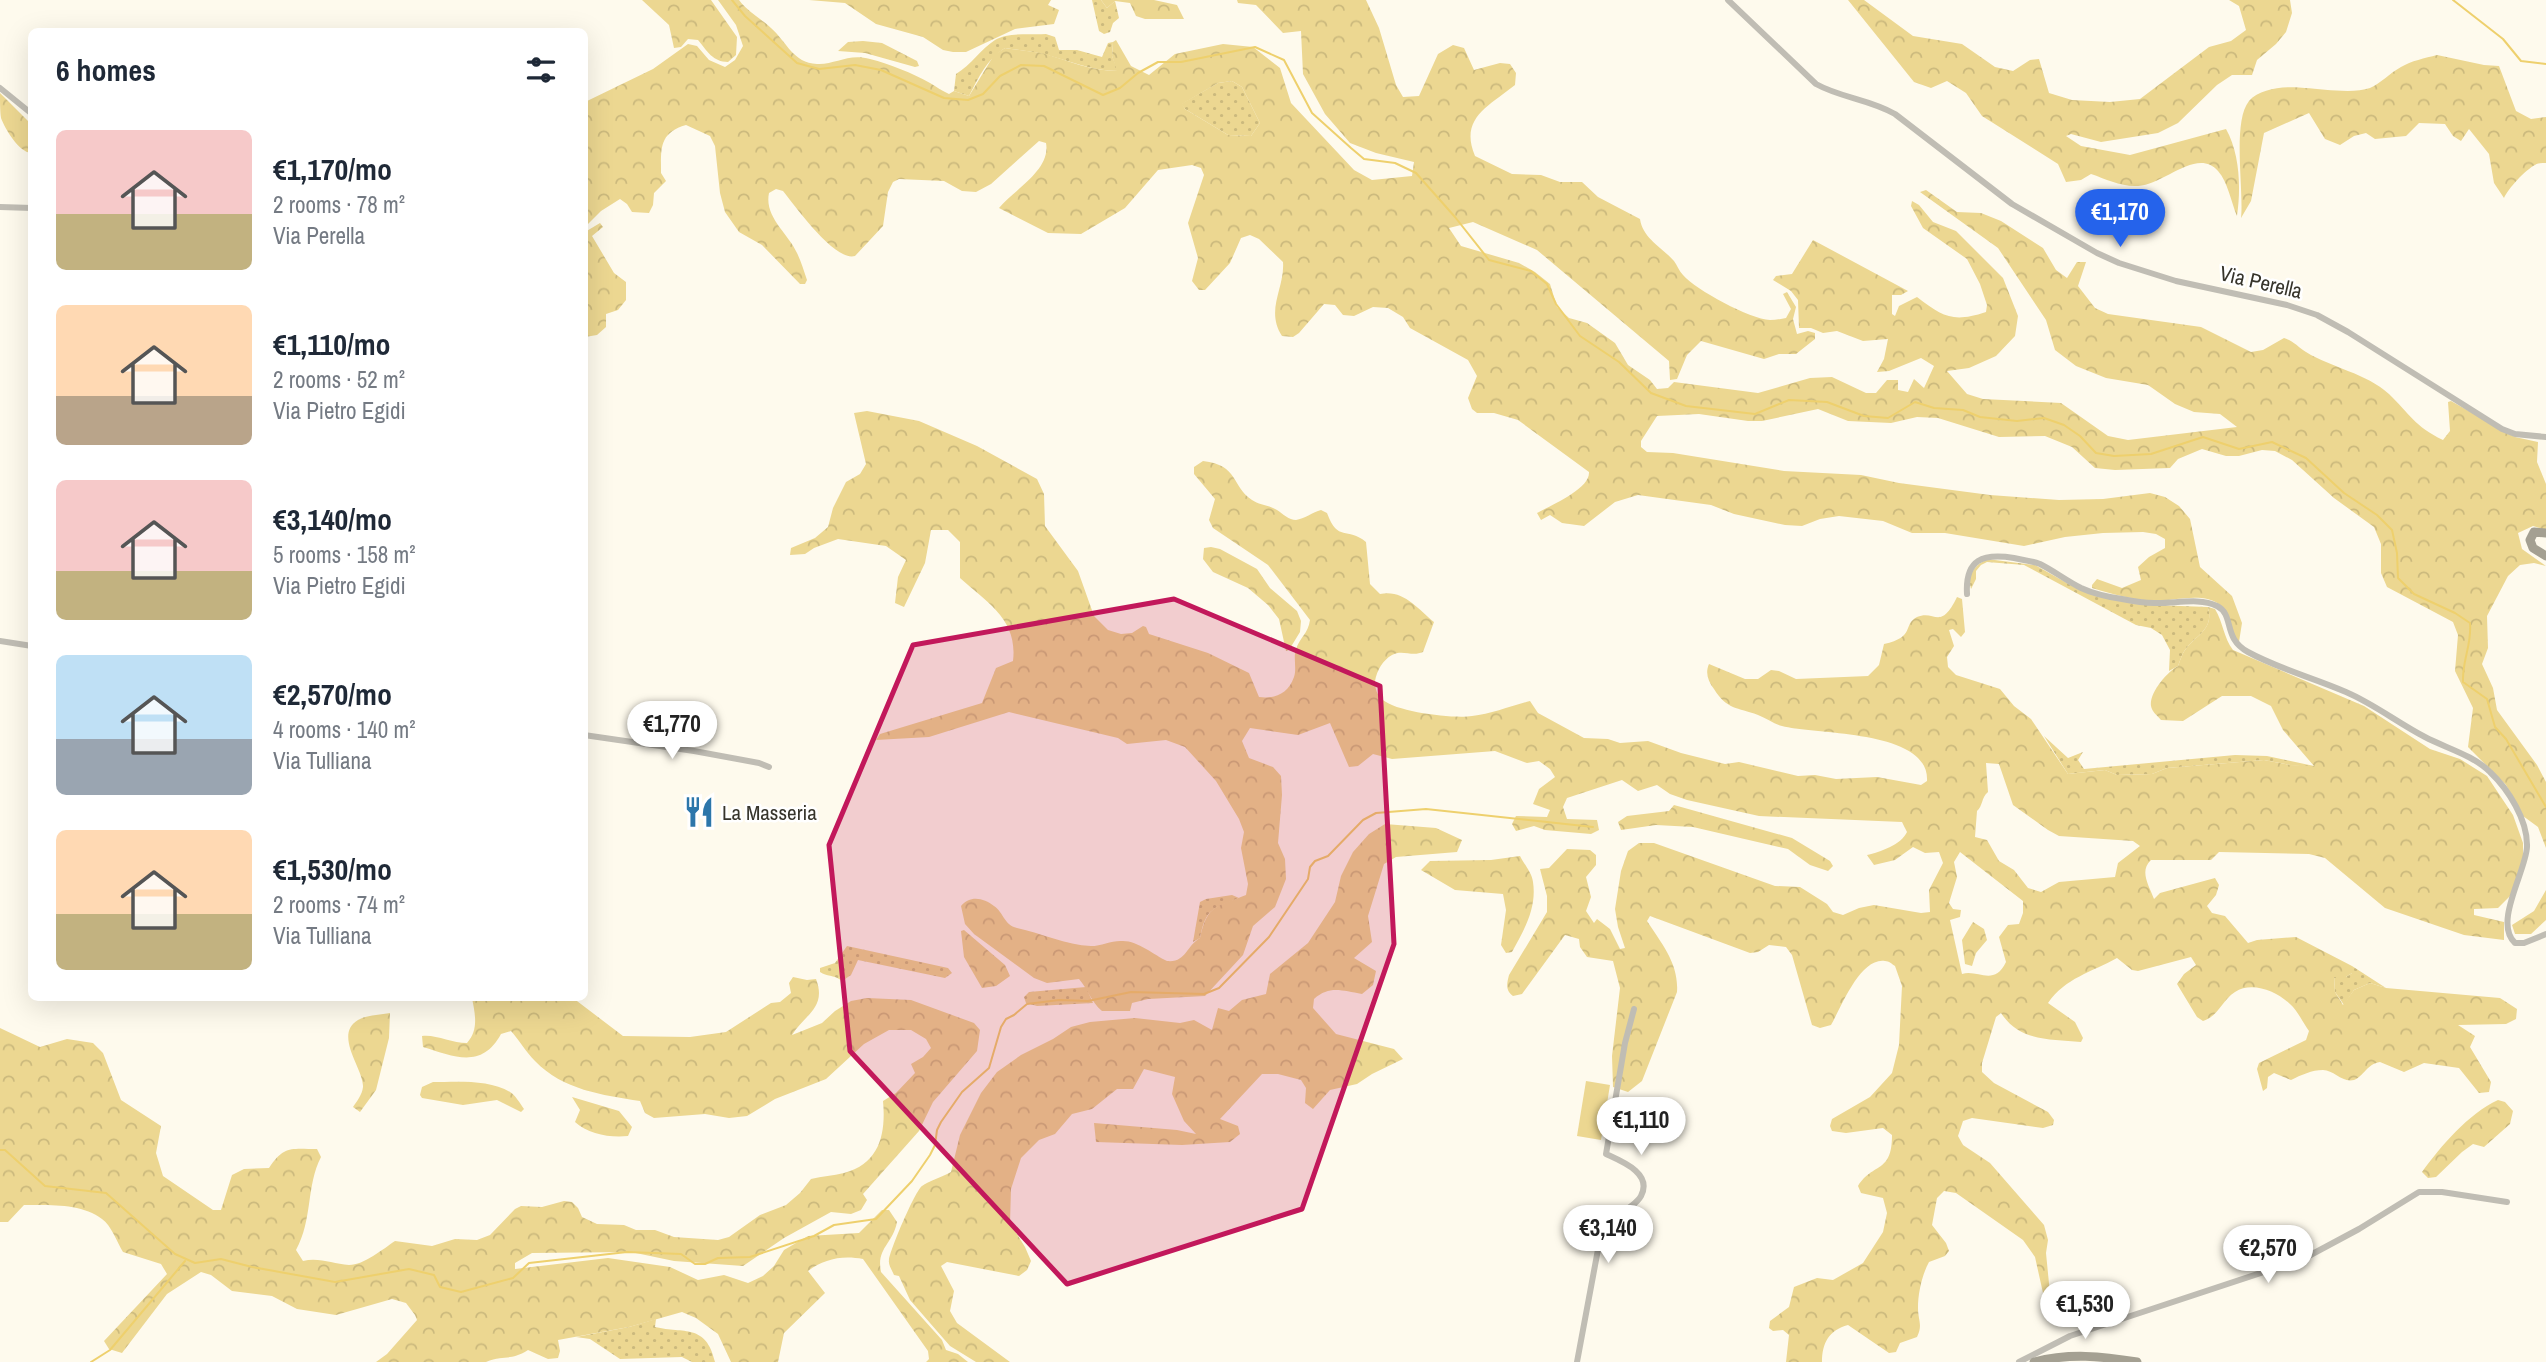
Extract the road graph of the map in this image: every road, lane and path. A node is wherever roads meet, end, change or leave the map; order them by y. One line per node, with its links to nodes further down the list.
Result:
1 (1728, 0): 6 (street, Via Perella)
2 (0, 88): 3 (street)
3 (28, 111)
4 (0, 207): 5 (street)
5 (28, 208)
6 (2546, 437)
7 (2546, 533): 8 (main road)
8 (2546, 556)
9 (1967, 594): 14 (street)
10 (0, 641): 11 (street)
11 (28, 645)
12 (588, 736): 13 (street)
13 (769, 767)
14 (2546, 934)
15 (1634, 1009): 17 (street)
16 (2507, 1202): 18 (street)
17 (1577, 1362)
18 (2019, 1362)
19 (2034, 1362): 20 (main road)
20 (2137, 1362)

